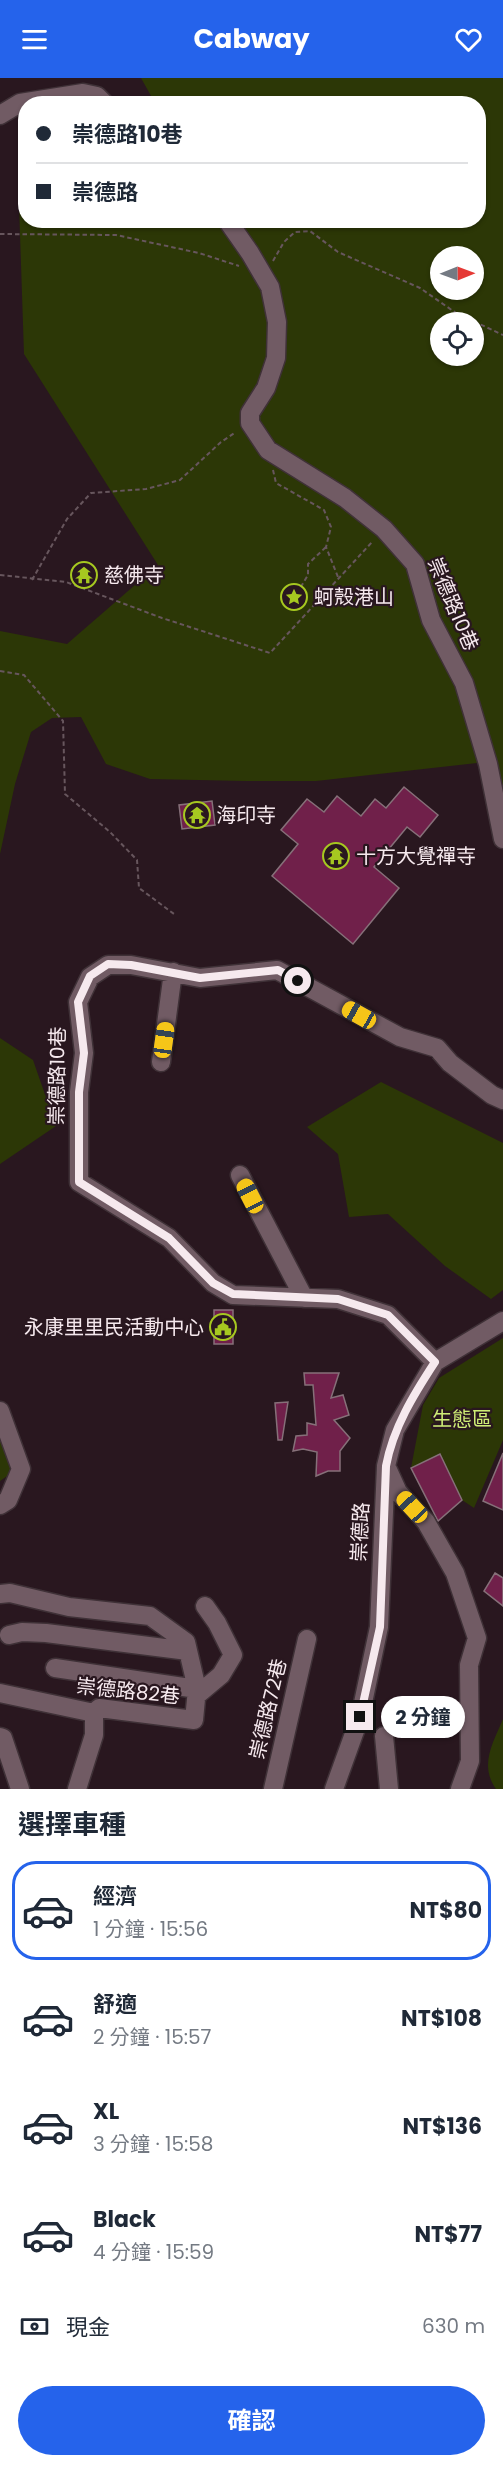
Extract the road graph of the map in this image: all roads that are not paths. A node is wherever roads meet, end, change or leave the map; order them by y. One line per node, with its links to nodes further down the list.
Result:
1 (67, 96): 2 (street)
2 (97, 96)
3 (18, 105): 4 (street)
4 (0, 115)
5 (233, 228): 6 (street, 崇德路10巷)
6 (503, 839)
7 (173, 972): 8 (street); 9 (street, 崇德路10巷); 11 (street, 崇德路10巷)
8 (161, 1062)
9 (503, 1100)
10 (240, 1175): 11 (street)
11 (303, 1298): 13 (street, 崇德路10巷)
12 (503, 1321): 13 (street, 崇德路)
13 (435, 1362): 15 (street, 崇德路)
14 (0, 1411): 16 (street)
15 (386, 1466): 31 (street, 崇德路); 33 (street)
16 (0, 1505)
17 (0, 1594): 21 (street, 崇德路82巷)
18 (205, 1606): 24 (street)
19 (9, 1635): 21 (street)
20 (307, 1639): 30 (street, 崇德路72巷)
21 (188, 1651): 24 (street, 崇德路82巷)
22 (55, 1668): 24 (street)
23 (0, 1693): 25 (street, 崇德路82巷)
24 (197, 1693): 25 (street, 崇德路82巷)
25 (94, 1713): 29 (street)
26 (384, 1736): 32 (street)
27 (0, 1737): 28 (street)
28 (20, 1789)
29 (76, 1789)
30 (273, 1789)
31 (334, 1789)
32 (389, 1789)
33 (460, 1789)

